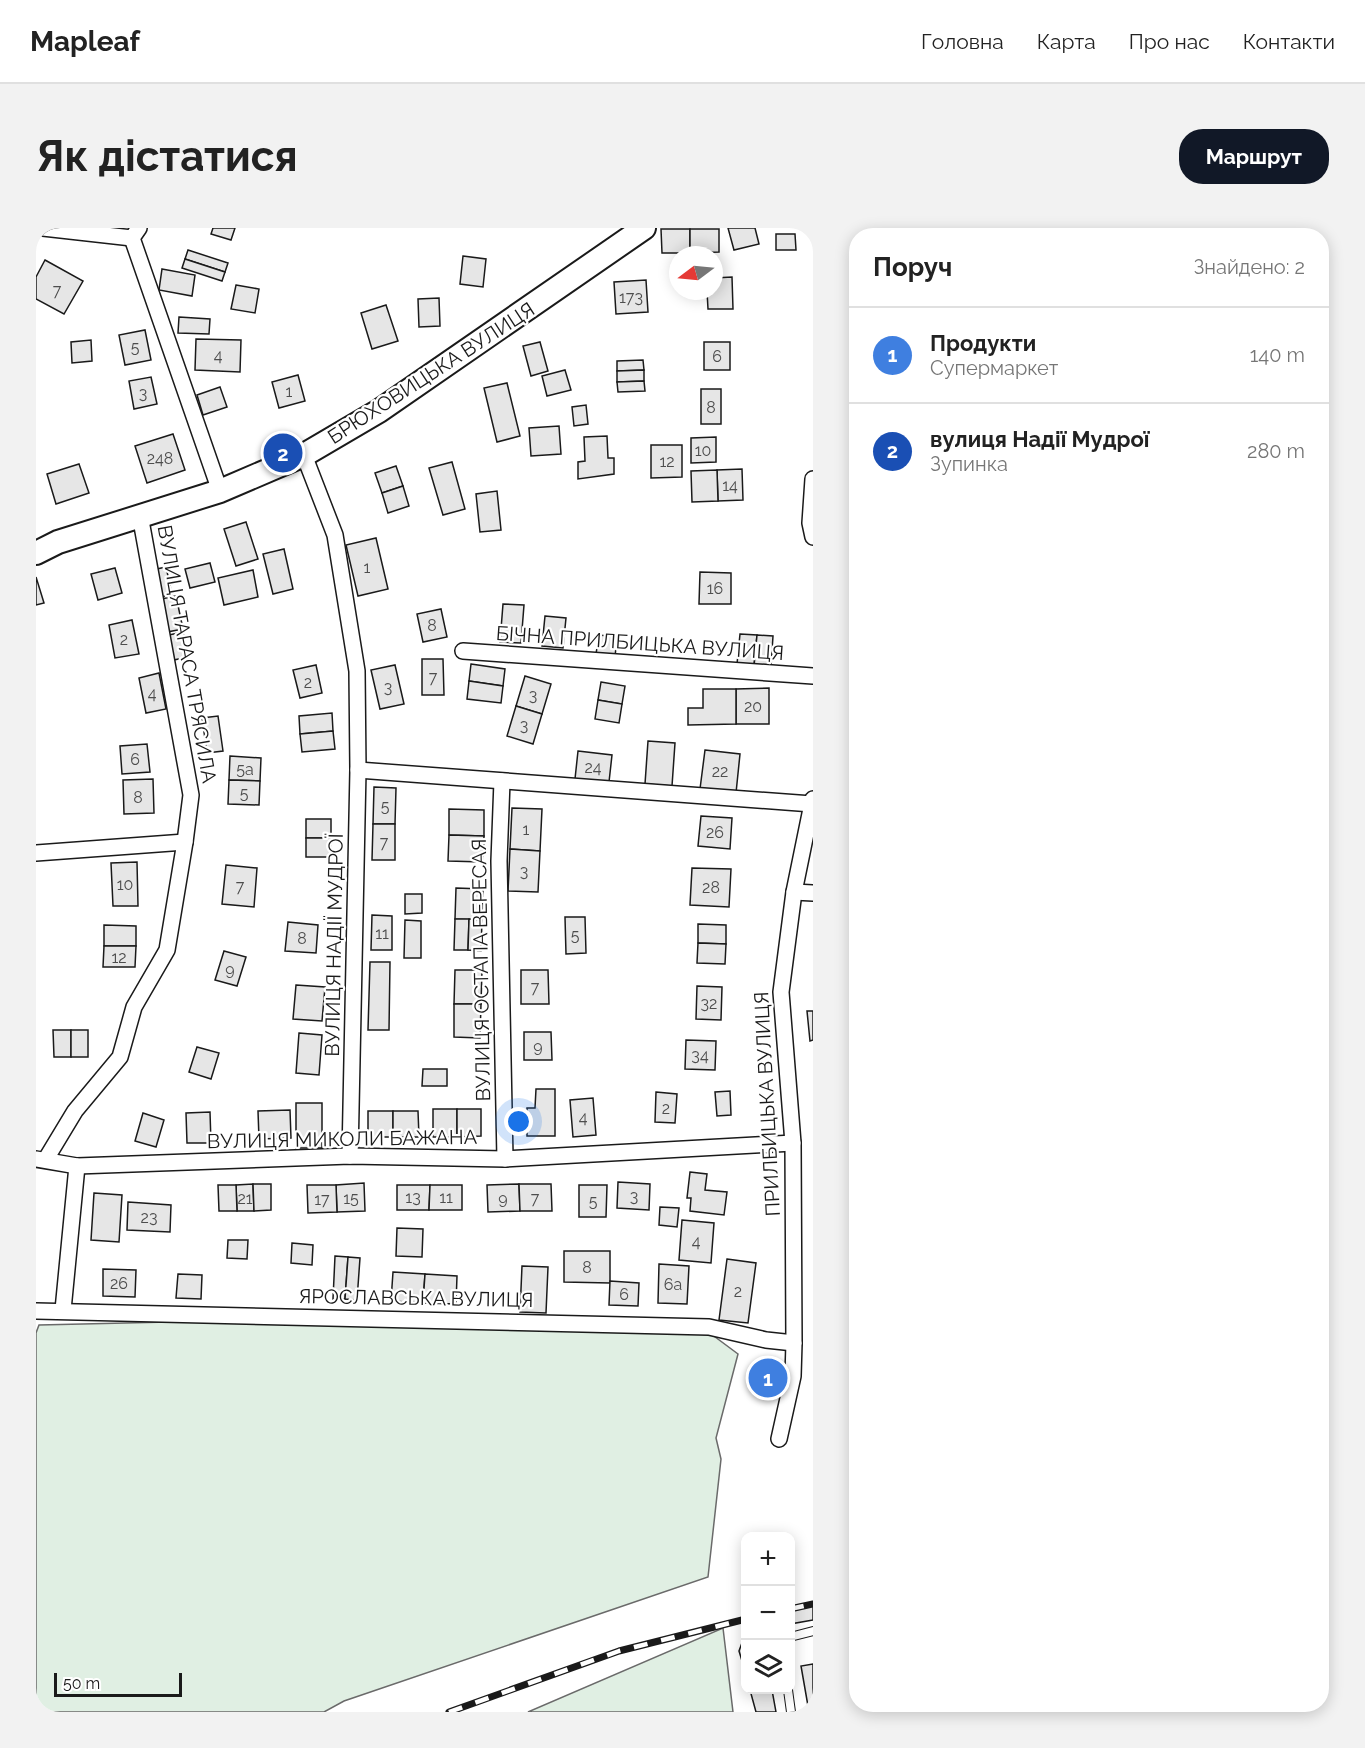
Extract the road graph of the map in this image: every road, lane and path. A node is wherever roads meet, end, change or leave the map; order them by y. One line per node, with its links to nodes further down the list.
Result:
1 (43, 228): 3 (street)
2 (644, 228): 4 (main road, БРЮХОВИЦЬКА ВУЛИЦЯ)
3 (135, 233): 6 (street)
4 (304, 454): 6 (main road, БРЮХОВИЦЬКА ВУЛИЦЯ); 12 (street, ВУЛИЦЯ НАДІЇ МУДРОЇ)
5 (813, 479): 8 (street)
6 (220, 491): 7 (main road, БРЮХОВИЦЬКА ВУЛИЦЯ)
7 (140, 515): 9 (main road, БРЮХОВИЦЬКА ВУЛИЦЯ); 15 (street, ВУЛИЦЯ ТАРАСА ТРЯСИЛА)
8 (813, 537)
9 (36, 553)
10 (463, 651): 11 (street, БІЧНА ПРИЛБИЦЬКА ВУЛИЦЯ)
11 (813, 676)
12 (358, 770): 13 (street, ПРИЛБИЦЬКА ВУЛИЦЯ); 20 (street, ВУЛИЦЯ НАДІЇ МУДРОЇ)
13 (502, 781): 14 (street, ПРИЛБИЦЬКА ВУЛИЦЯ); 22 (street, ВУЛИЦЯ ОСТАПА ВЕРЕСАЯ)
14 (813, 801): 17 (street, ПРИЛБИЦЬКА ВУЛИЦЯ)
15 (185, 842): 16 (street); 21 (street, ВУЛИЦЯ ТАРАСА ТРЯСИЛА)
16 (36, 853)
17 (794, 892): 18 (street); 19 (street, ПРИЛБИЦЬКА ВУЛИЦЯ)
18 (813, 894)
19 (793, 1143): 22 (street, ВУЛИЦЯ МИКОЛИ БАЖАНА); 26 (street, ПРИЛБИЦЬКА ВУЛИЦЯ)
20 (350, 1156): 22 (street, ВУЛИЦЯ МИКОЛИ БАЖАНА); 23 (street, ВУЛИЦЯ МИКОЛИ БАЖАНА)
21 (41, 1159): 23 (street, ВУЛИЦЯ МИКОЛИ БАЖАНА)
22 (505, 1159)
23 (77, 1166): 24 (street)
24 (63, 1310): 25 (street, ЯРОСЛАВСЬКА ВУЛИЦЯ); 26 (street, ЯРОСЛАВСЬКА ВУЛИЦЯ)
25 (36, 1311)
26 (794, 1343): 27 (street, ПРИЛБИЦЬКА ВУЛИЦЯ)
27 (778, 1439)
28 (813, 1631): 29 (lane)
29 (795, 1636)
30 (789, 1694): 31 (lane)
31 (791, 1712)

